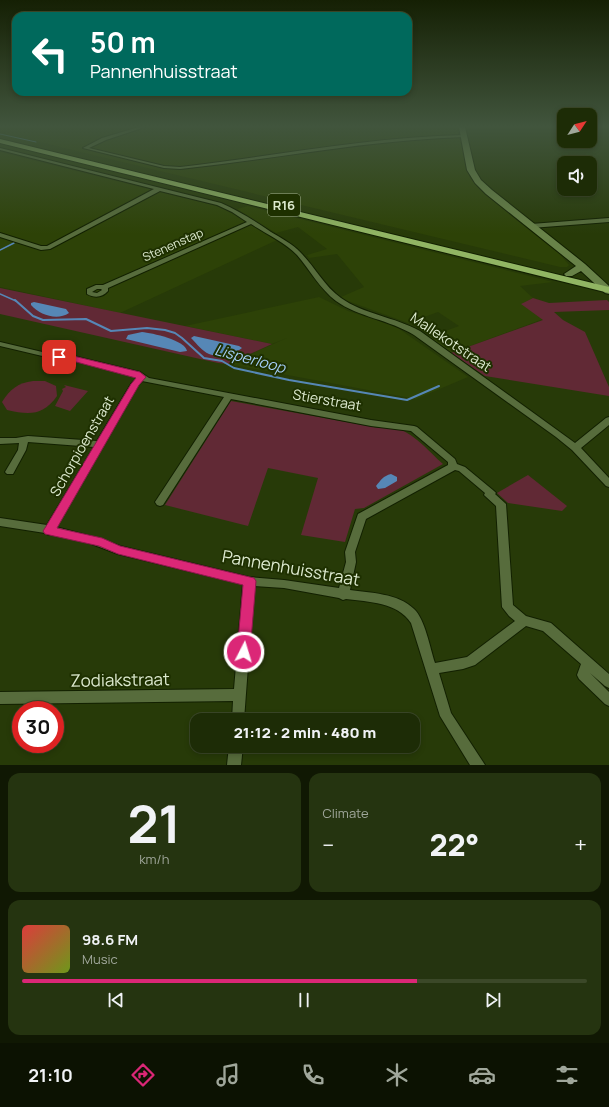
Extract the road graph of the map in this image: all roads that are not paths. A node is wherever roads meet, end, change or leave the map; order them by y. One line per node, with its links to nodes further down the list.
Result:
1 (53, 163): 7 (street, Mallekotstraat)
2 (90, 163): 15 (highway, R16)
3 (107, 163): 13 (highway, R16)
4 (146, 163): 5 (street)
5 (219, 163)
6 (469, 163): 10 (street)
7 (159, 189): 9 (street, Mallekotstraat); 11 (street)
8 (609, 220): 10 (street)
9 (252, 222): 14 (street, Stenenstap); 23 (street, Mallekotstraat)
10 (531, 226): 12 (street)
11 (0, 235)
12 (582, 266): 13 (street); 15 (street)
13 (569, 274): 15 (highway, R16)
14 (104, 287)
15 (607, 287)
16 (0, 344): 17 (street, Stierstraat)
17 (142, 377): 18 (street, Stierstraat); 22 (street, Schorpioenstraat)
18 (228, 397): 24 (street, Stierstraat); 27 (street)
19 (609, 420): 23 (street)
20 (24, 440): 21 (street); 22 (street); 25 (street)
21 (0, 441)
22 (100, 444): 29 (street, Schorpioenstraat)
23 (575, 448): 26 (street, Mallekotstraat)
24 (453, 466): 31 (street); 32 (street)
25 (10, 472)
26 (609, 484)
27 (160, 502)
28 (0, 522): 29 (street, Pannenhuisstraat)
29 (49, 531): 30 (street, Pannenhuisstraat)
30 (250, 581): 31 (street, Pannenhuisstraat); 36 (street)
31 (343, 594): 34 (street, Pannenhuisstraat)
32 (524, 622): 33 (street); 34 (street)
33 (587, 663): 35 (street); 38 (street)
34 (431, 669): 41 (street, Pannenhuisstraat)
35 (609, 682)
36 (240, 695): 37 (street, Zodiakstraat); 39 (street)
37 (0, 698)
38 (609, 700)
39 (239, 713)
40 (235, 753): 42 (street)
41 (473, 763)
42 (234, 765)

